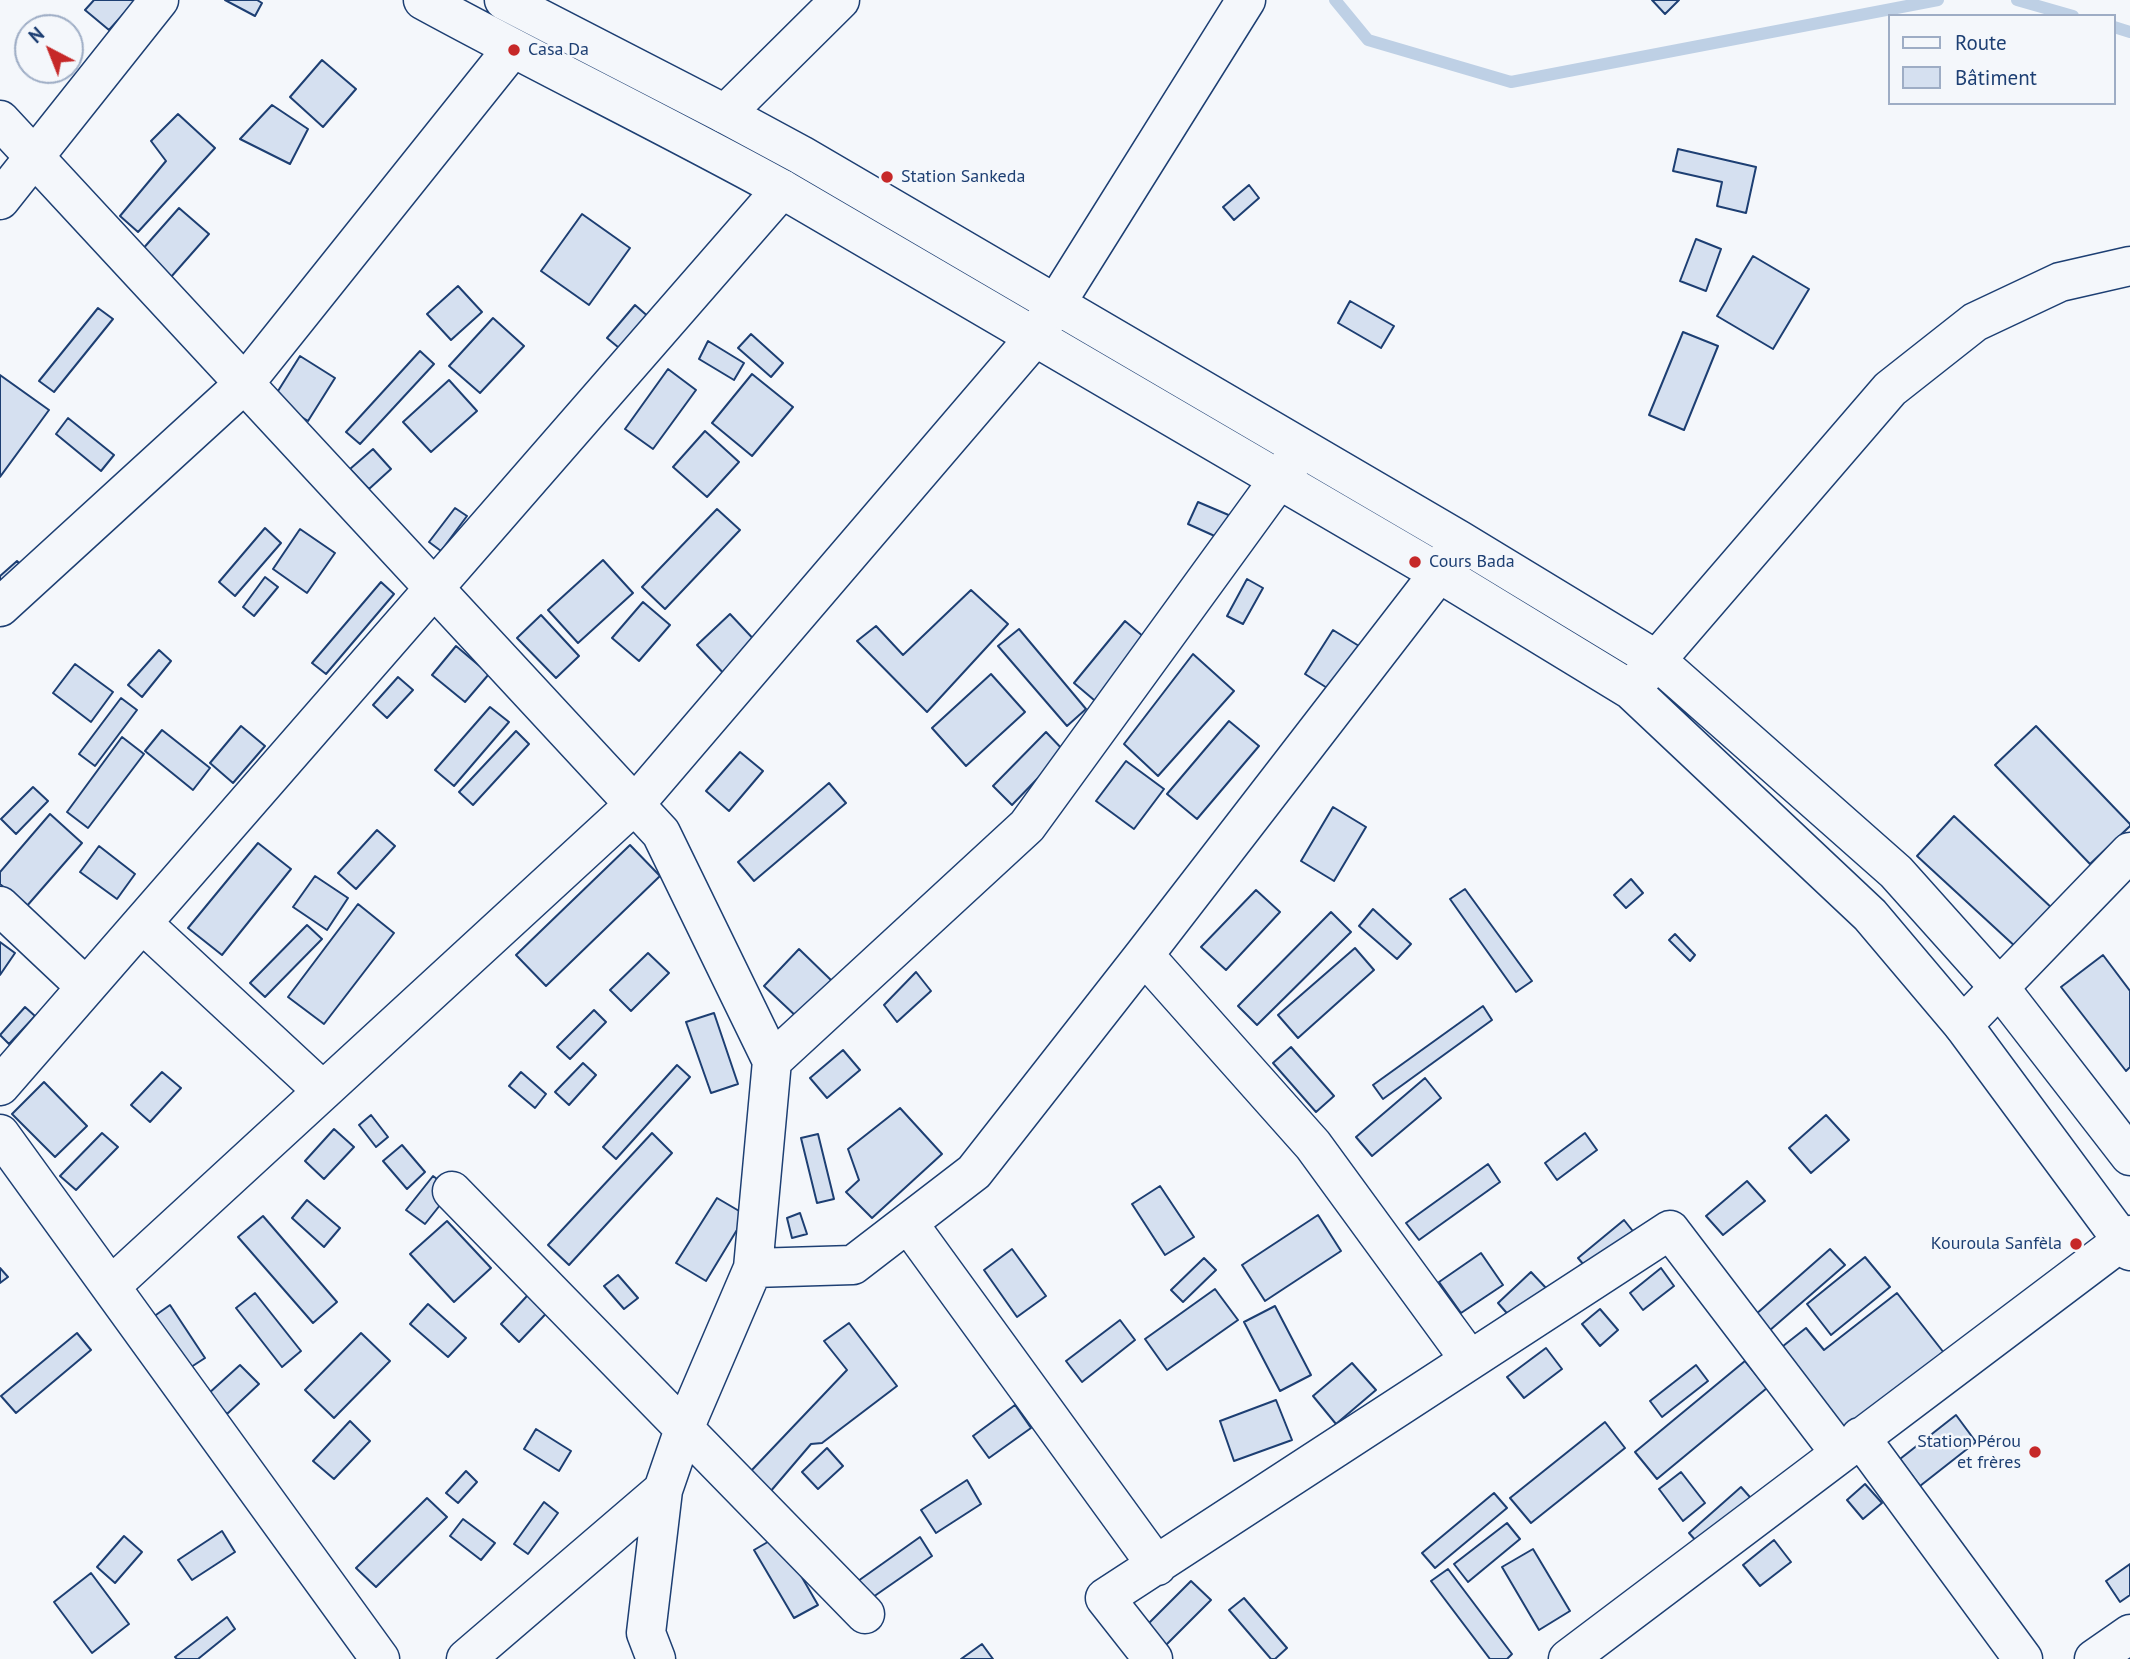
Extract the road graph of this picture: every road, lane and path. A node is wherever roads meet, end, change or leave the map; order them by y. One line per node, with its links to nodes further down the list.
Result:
1 (159, 0): 9 (street)
2 (423, 0): 6 (street)
3 (840, 0): 7 (street)
4 (1246, 0): 13 (street)
5 (525, 5): 7 (street)
6 (512, 49): 10 (street); 15 (street)
7 (725, 114): 13 (street)
8 (0, 120): 9 (street)
9 (35, 158): 11 (street); 15 (street)
10 (782, 189): 14 (street); 20 (street)
11 (0, 200)
12 (2130, 266): 22 (street)
13 (1055, 304): 14 (street); 16 (street)
14 (1035, 337): 17 (street); 24 (street)
15 (244, 384): 20 (street); 21 (street)
16 (1302, 449): 17 (street); 18 (street)
17 (1279, 480): 19 (street); 32 (street)
18 (1459, 540): 19 (street); 22 (street)
19 (1439, 573): 23 (street); 28 (street)
20 (434, 588): 24 (street); 27 (street)
21 (0, 607)
22 (1655, 659): 23 (street); 30 (street)
23 (1631, 690): 31 (street)
24 (635, 804): 32 (street); 34 (street)
25 (2130, 852): 30 (street)
26 (0, 906): 29 (street)
27 (142, 923): 29 (street); 34 (street)
28 (1144, 955): 38 (street); 42 (street)
29 (86, 988): 33 (street)
30 (1999, 988): 31 (street); 36 (street)
31 (1963, 1025): 39 (street)
32 (772, 1061): 40 (street)
33 (0, 1086)
34 (323, 1091): 41 (street)
35 (0, 1133): 41 (street)
36 (2130, 1156)
37 (452, 1191): 43 (street)
38 (908, 1223): 40 (street); 46 (street)
39 (2128, 1242): 44 (street)
40 (753, 1268): 43 (street)
41 (111, 1286): 49 (street)
42 (1470, 1360): 44 (street); 46 (street)
43 (684, 1429): 45 (street); 47 (street)
44 (1850, 1445): 53 (street); 54 (street)
45 (663, 1490): 50 (street); 51 (street)
46 (1157, 1566): 52 (street)
47 (865, 1614)
48 (2130, 1634): 55 (street)
49 (380, 1659)
50 (466, 1659)
51 (656, 1659)
52 (1153, 1659)
53 (1568, 1659)
54 (2023, 1659)
55 (2094, 1659)

